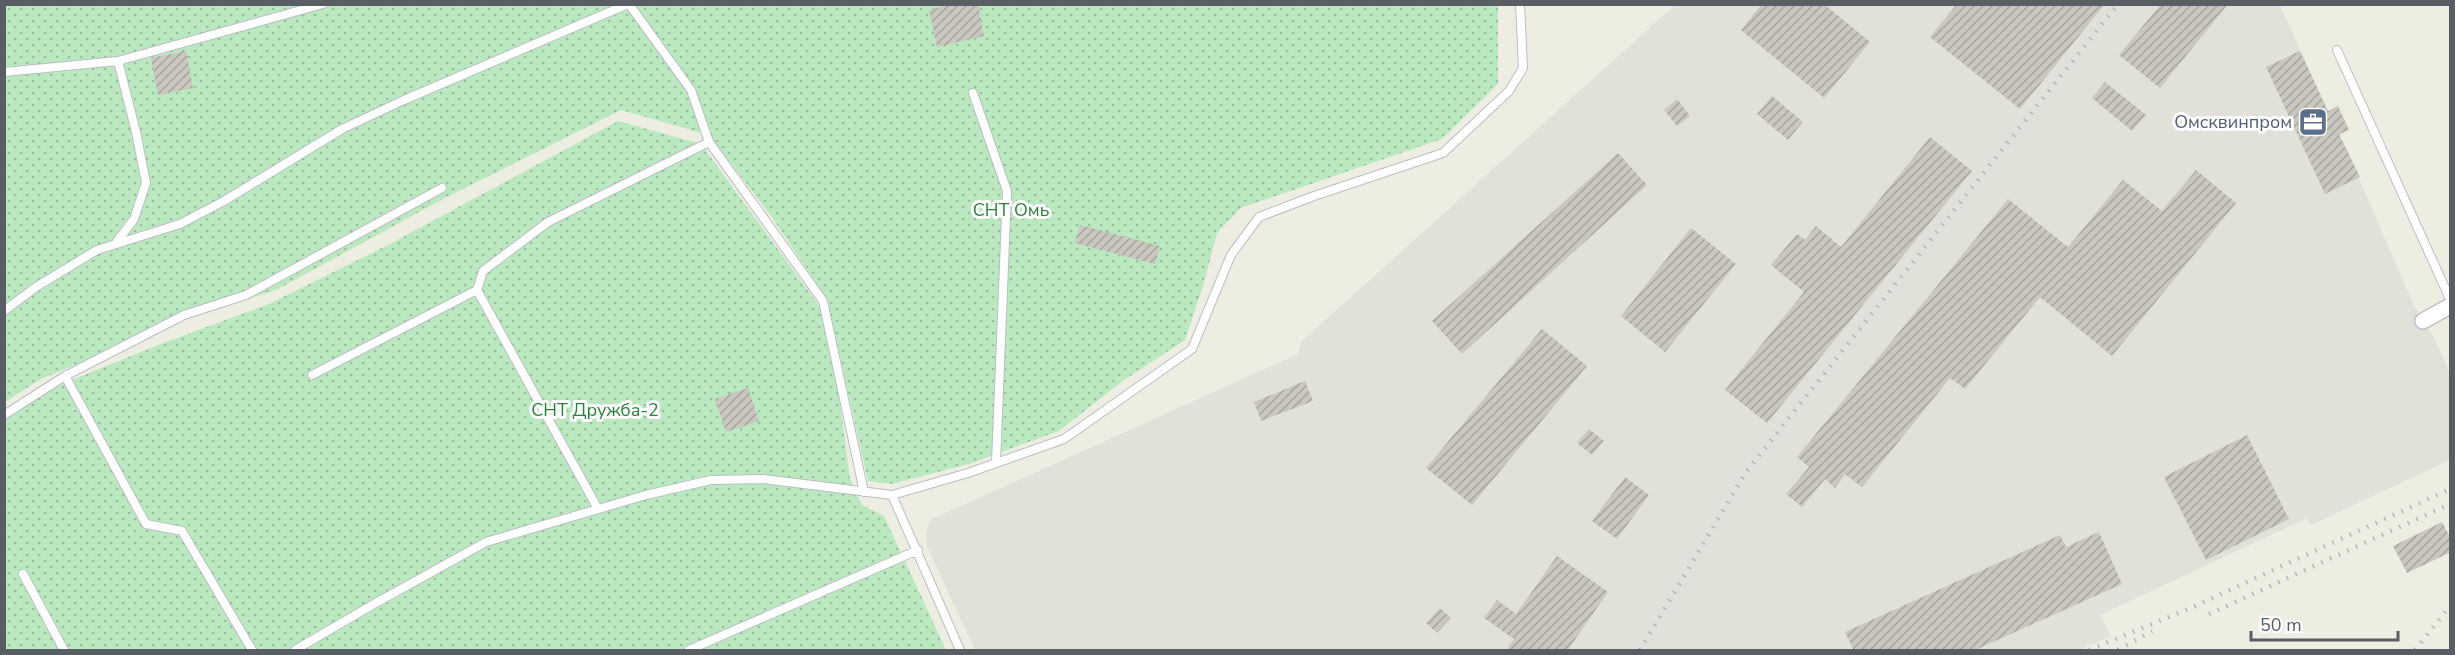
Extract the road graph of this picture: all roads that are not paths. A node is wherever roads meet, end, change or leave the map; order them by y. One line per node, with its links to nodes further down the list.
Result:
1 (322, 4): 5 (lane)
2 (629, 4): 8 (lane); 10 (lane)
3 (1520, 4): 19 (lane)
4 (2337, 50): 12 (lane)
5 (118, 61): 6 (lane); 10 (lane)
6 (4, 72)
7 (973, 93): 19 (lane)
8 (709, 142): 11 (lane); 20 (lane)
9 (442, 188): 17 (lane)
10 (115, 244): 14 (lane)
11 (477, 290): 16 (lane); 22 (lane)
12 (2451, 299)
13 (2451, 306): 15 (street)
14 (4, 311)
15 (2423, 321)
16 (312, 375)
17 (65, 376): 18 (lane); 26 (lane)
18 (4, 415)
19 (996, 463): 21 (lane)
20 (864, 492): 21 (lane); 22 (lane)
21 (892, 495): 23 (lane)
22 (598, 509): 27 (lane)
23 (918, 550): 28 (lane); 29 (lane)
24 (23, 574): 25 (lane)
25 (64, 651)
26 (252, 651)
27 (296, 651)
28 (689, 651)
29 (960, 651)

